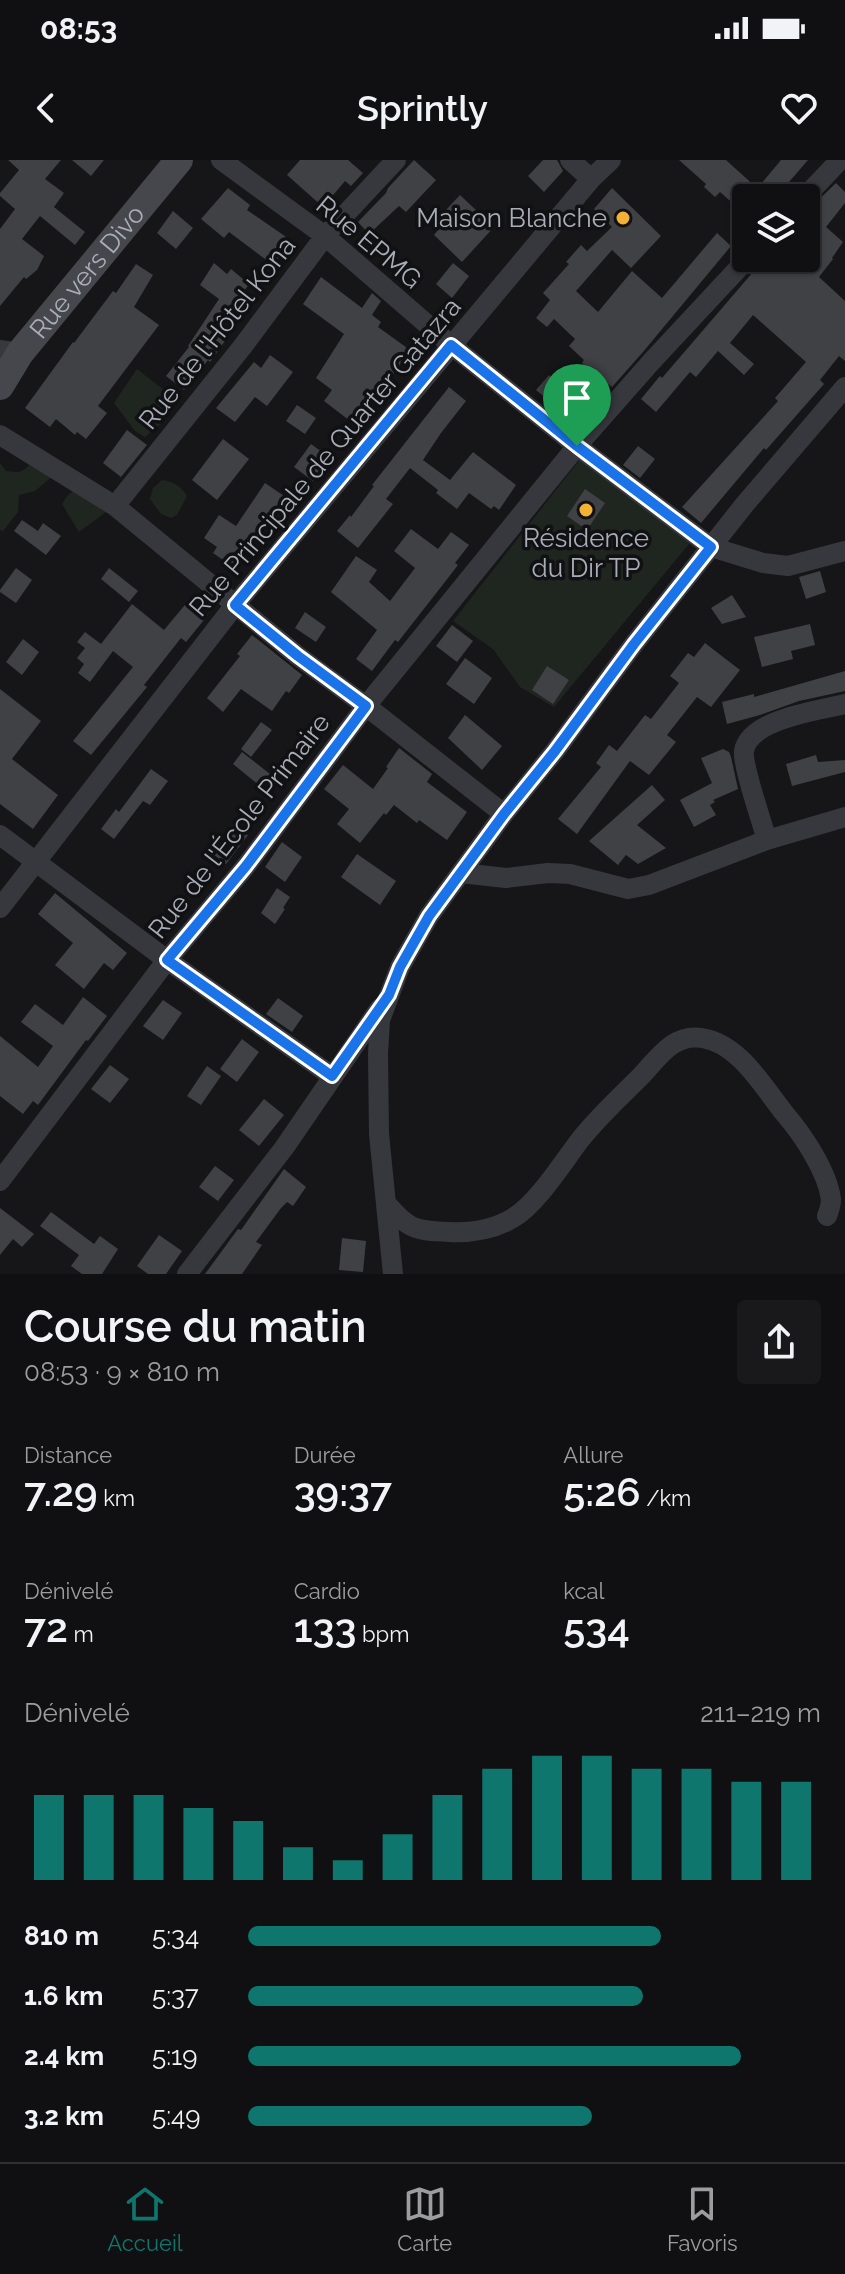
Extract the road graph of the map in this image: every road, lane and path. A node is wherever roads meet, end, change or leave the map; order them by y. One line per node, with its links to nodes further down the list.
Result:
1 (179, 160): 12 (main road, Rue vers Divo)
2 (221, 160): 9 (street, Rue EPMG)
3 (396, 160): 9 (street, Rue de l'Hôtel Kona)
4 (570, 160): 7 (street)
5 (611, 160): 7 (street, Rue Principale de Quarter Gatazra)
6 (840, 160): 8 (street)
7 (591, 179): 11 (street, Rue Principale de Quarter Gatazra)
8 (817, 184)
9 (325, 236): 11 (street, Rue EPMG); 17 (street, Rue de l'Hôtel Kona)
10 (735, 272): 16 (street, Rue de l'École Primaire)
11 (451, 345): 16 (street, Rue EPMG); 20 (street, Rue Principale de Quarter Gatazra)
12 (10, 352): 13 (main road, Rue vers Divo)
13 (0, 386)
14 (845, 387): 18 (street)
15 (0, 435): 17 (street)
16 (577, 446): 18 (street, Rue EPMG); 22 (street, Rue de l'École Primaire)
17 (115, 506): 20 (street)
18 (711, 547): 19 (street, Rue EPMG); 23 (street)
19 (845, 551)
20 (235, 605): 22 (street); 27 (street, Rue Principale de Quarter Gatazra)
21 (845, 704): 26 (street)
22 (366, 706): 23 (street); 30 (street, Rue de l'École Primaire)
23 (504, 814): 28 (street)
24 (845, 817): 26 (street)
25 (0, 835): 27 (street)
26 (767, 840): 28 (street)
27 (36, 863): 29 (street, Rue Principale de Quarter Gatazra); 30 (street)
28 (461, 873): 31 (street)
29 (0, 908)
30 (167, 960): 32 (street); 33 (street, Rue de l'École Primaire)
31 (389, 995): 32 (street); 34 (street)
32 (332, 1076): 36 (street)
33 (0, 1181)
34 (386, 1203): 35 (street); 37 (street)
35 (827, 1216)
36 (187, 1274)
37 (393, 1274)

